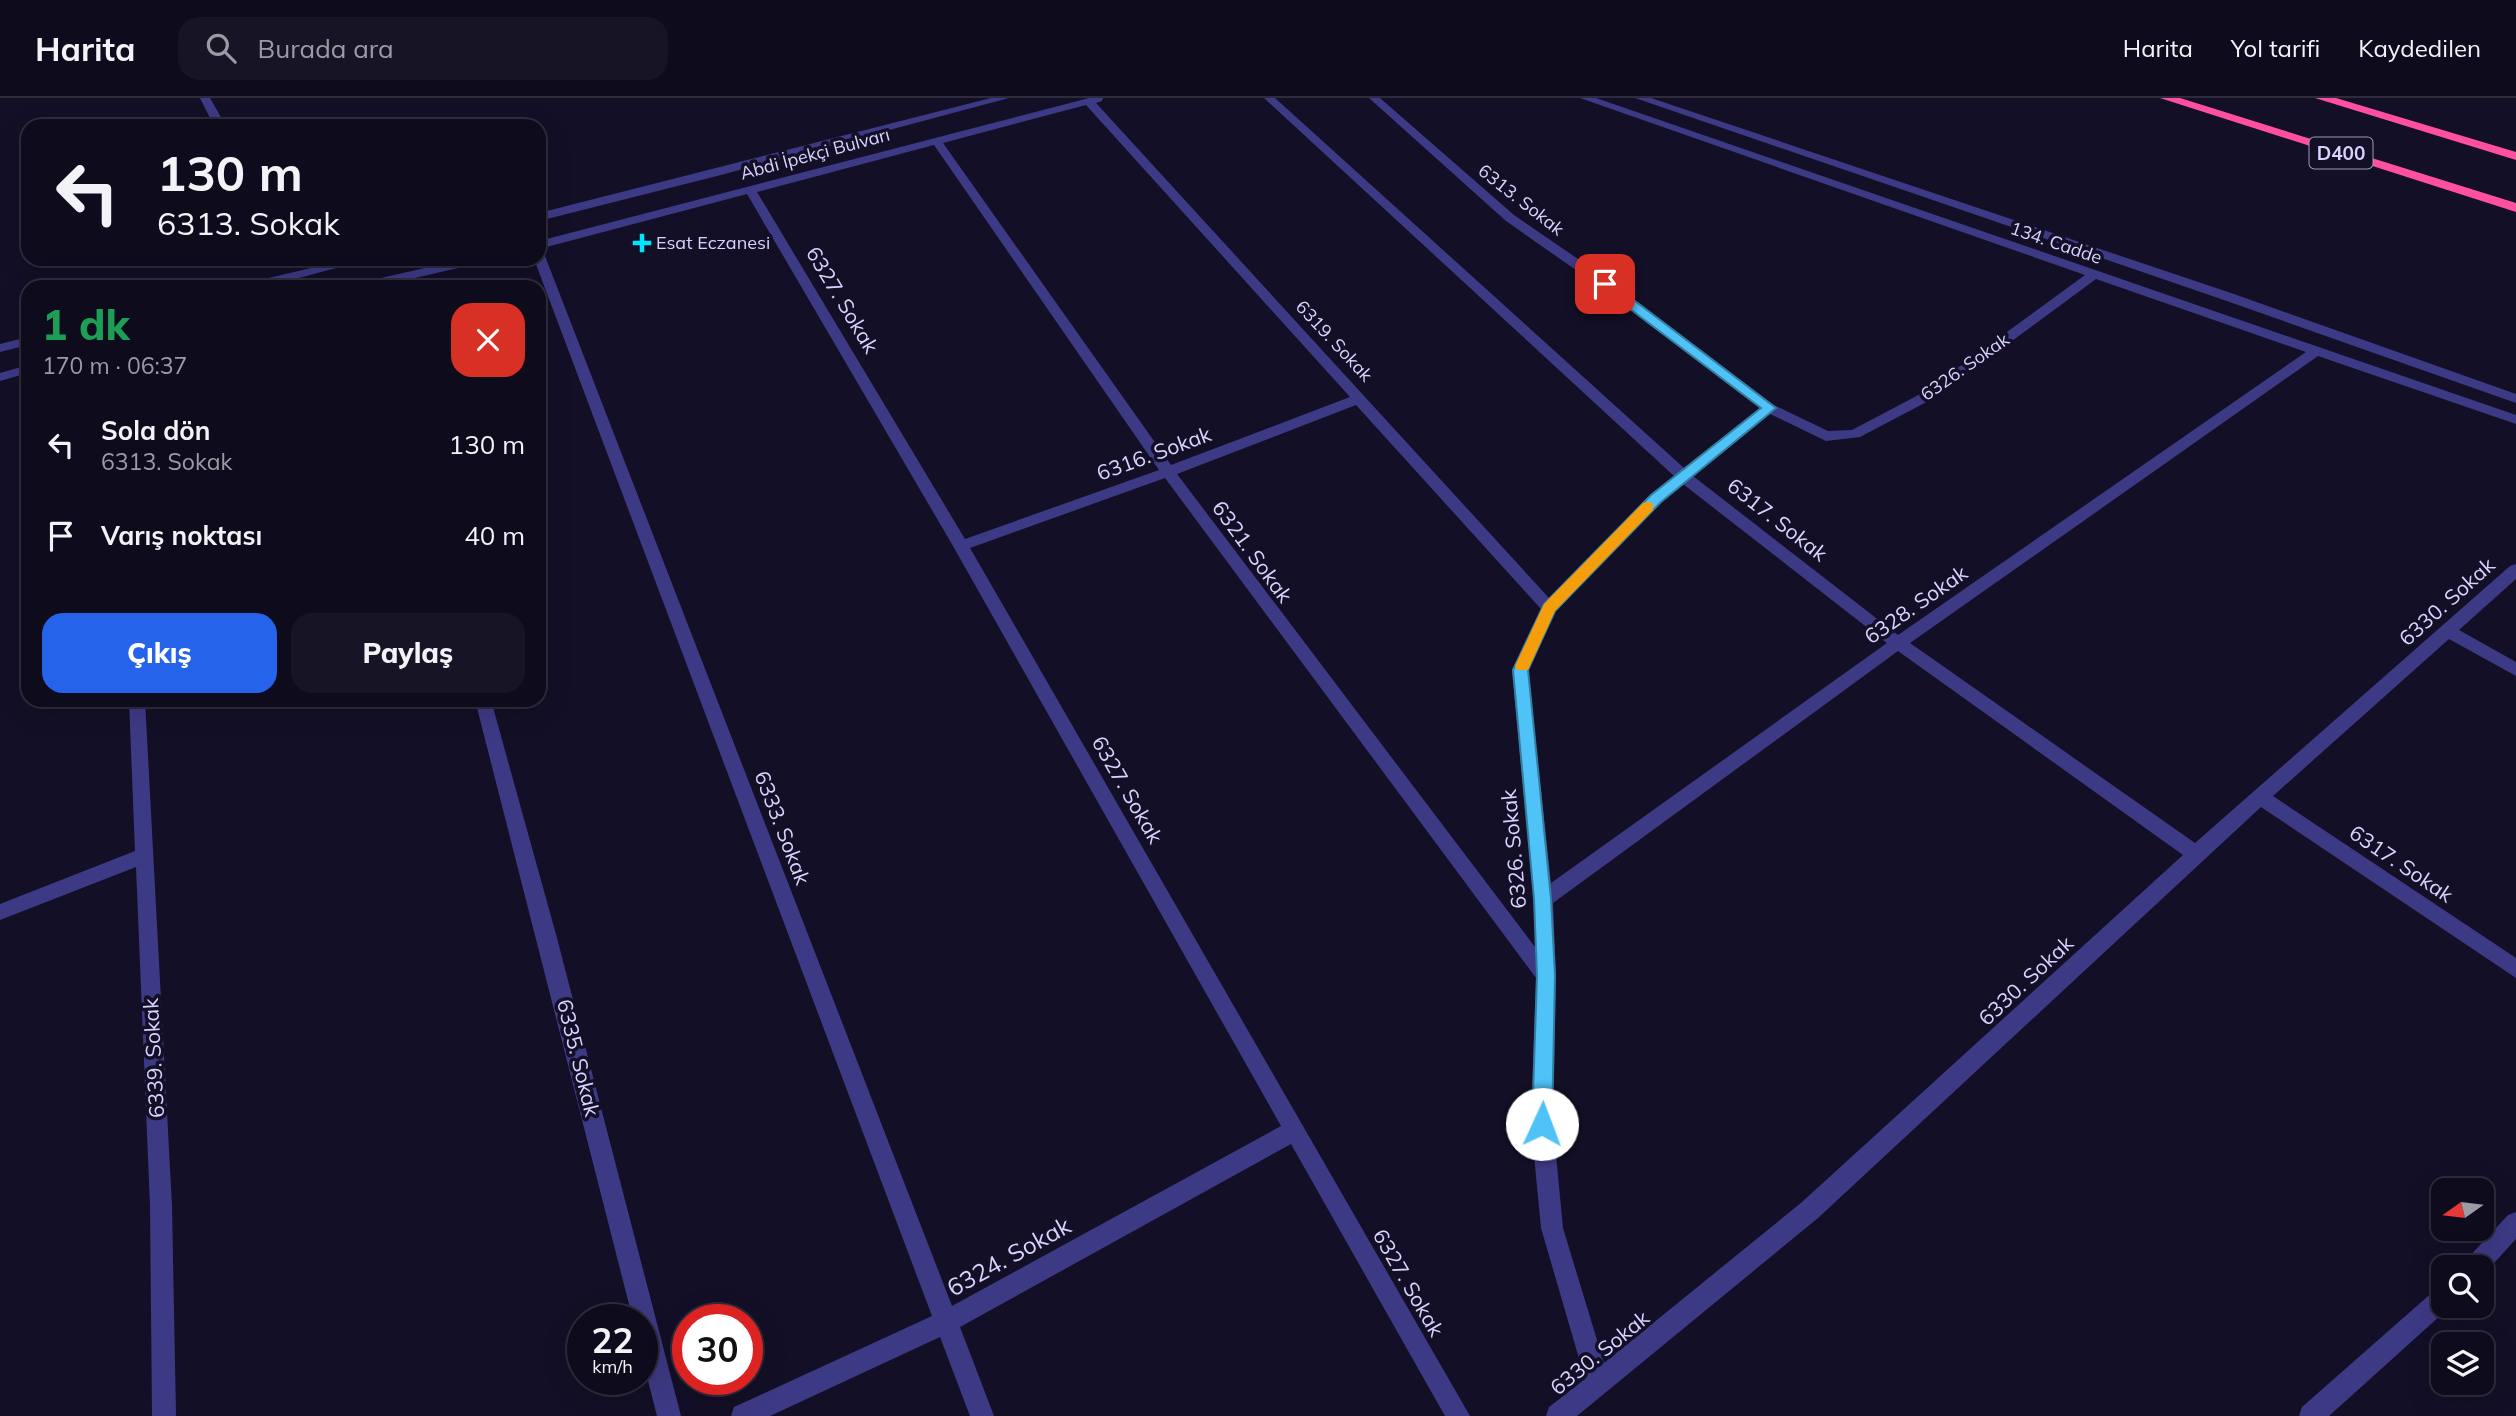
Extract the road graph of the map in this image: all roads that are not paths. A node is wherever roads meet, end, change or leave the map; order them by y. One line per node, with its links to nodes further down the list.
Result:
1 (205, 98): 10 (street)
2 (1004, 98): 15 (street, Abdi İpekçi Bulvarı)
3 (1269, 98): 34 (street, 6317. Sokak)
4 (1374, 98): 30 (street, 6313. Sokak)
5 (1585, 98): 20 (street, 134. Cadde)
6 (1640, 98): 29 (street, 134. Cadde)
7 (2167, 98): 14 (highway, D400)
8 (2322, 98): 12 (highway, D400)
9 (1095, 100): 11 (street, Abdi İpekçi Bulvarı); 28 (street, 6319. Sokak)
10 (216, 119)
11 (937, 142): 13 (street, Abdi İpekçi Bulvarı); 33 (street, 6321. Sokak)
12 (2516, 156)
13 (751, 191): 16 (street, Abdi İpekçi Bulvarı); 35 (street, 6327. Sokak)
14 (2516, 208)
15 (546, 215)
16 (546, 243)
17 (310, 266): 21 (street)
18 (455, 266): 22 (street)
19 (543, 266): 54 (street, 6333. Sokak)
20 (2093, 275): 25 (street, 134. Cadde); 32 (street, 6326. Sokak)
21 (269, 280)
22 (404, 280)
23 (21, 343): 24 (street)
24 (0, 348)
25 (2317, 351): 31 (street, 134. Cadde); 39 (street, 6328. Sokak)
26 (21, 371): 27 (street)
27 (0, 377)
28 (1361, 398): 33 (street, 6316. Sokak); 37 (street, 6319. Sokak)
29 (2516, 399)
30 (1769, 408): 32 (street, 6313. Sokak); 34 (street, 6326. Sokak)
31 (2516, 420)
32 (1826, 436)
33 (1168, 472): 35 (street, 6316. Sokak); 49 (street, 6321. Sokak)
34 (1684, 477): 37 (street, 6326. Sokak); 39 (street, 6317. Sokak)
35 (961, 546): 50 (street, 6327. Sokak)
36 (2516, 570): 38 (street, 6330. Sokak)
37 (1549, 608): 46 (street, 6326. Sokak)
38 (2449, 632): 40 (street); 43 (street, 6330. Sokak)
39 (1898, 643): 44 (street, 6317. Sokak); 46 (street, 6328. Sokak)
40 (2516, 670)
41 (137, 707): 45 (street, 6339. Sokak)
42 (485, 707): 57 (street, 6335. Sokak)
43 (2261, 797): 44 (street, 6330. Sokak); 48 (street, 6317. Sokak)
44 (2196, 854): 55 (street, 6330. Sokak)
45 (143, 856): 47 (street); 56 (street, 6339. Sokak)
46 (1543, 899): 49 (street, 6326. Sokak)
47 (0, 912)
48 (2516, 969)
49 (1546, 976): 55 (street, 6326. Sokak)
50 (1295, 1130): 54 (street, 6324. Sokak); 60 (street, 6327. Sokak)
51 (2516, 1223): 52 (street)
52 (2486, 1255)
53 (2431, 1309): 62 (street)
54 (946, 1321): 58 (street, 6324. Sokak); 59 (street, 6333. Sokak)
55 (1598, 1384): 61 (street, 6330. Sokak)
56 (164, 1416)
57 (669, 1416)
58 (743, 1416)
59 (982, 1416)
60 (1458, 1416)
61 (1558, 1416)
62 (2311, 1416)

